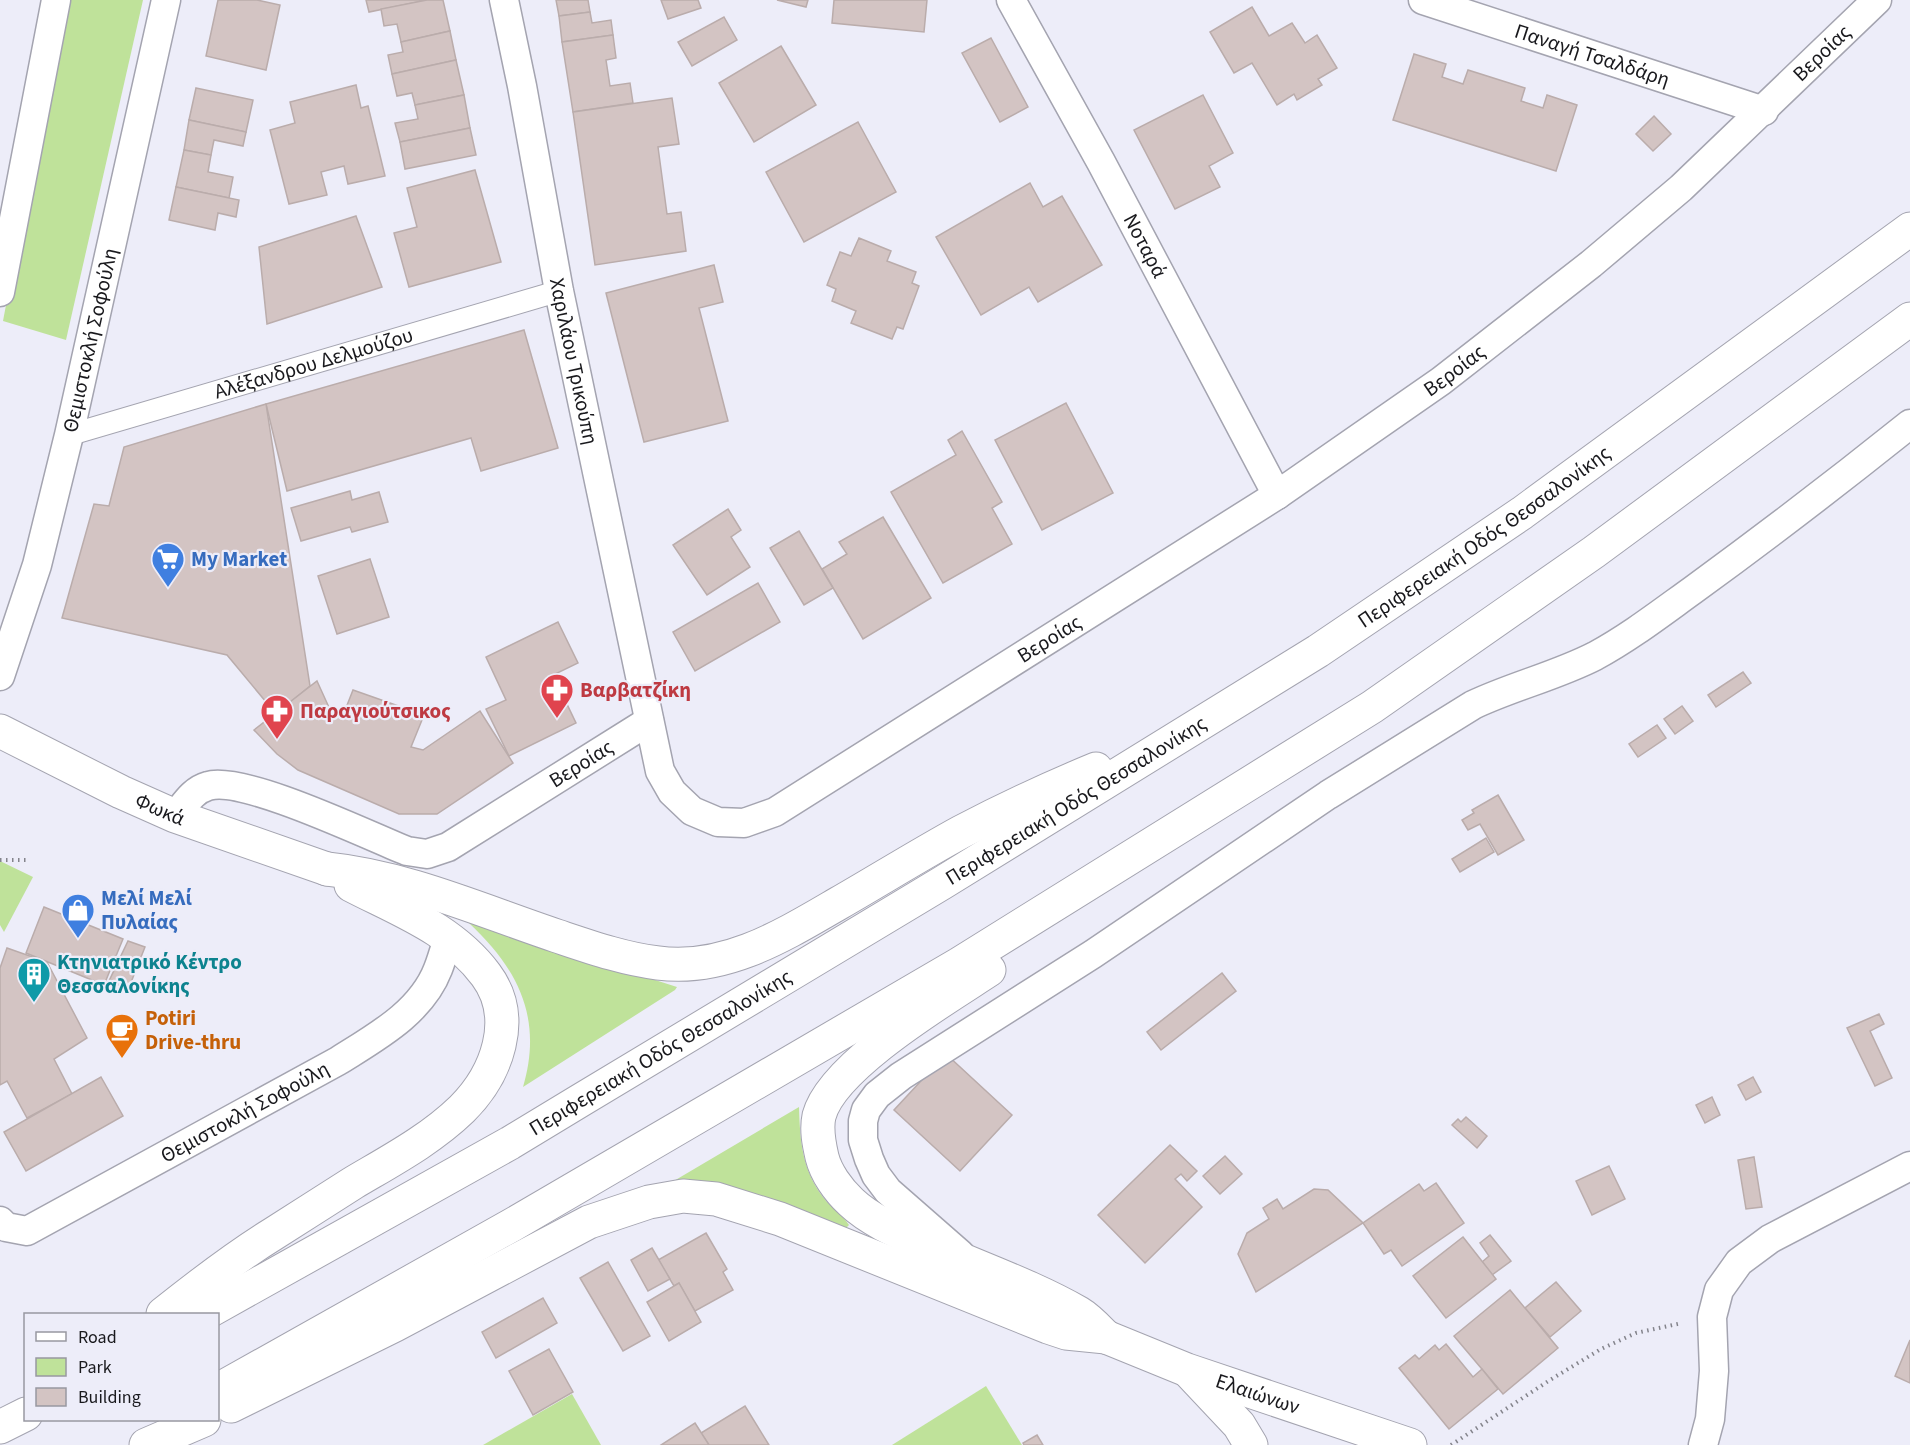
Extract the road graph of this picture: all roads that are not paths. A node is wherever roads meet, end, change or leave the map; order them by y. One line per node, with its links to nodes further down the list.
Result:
1 (56, 0): 10 (street)
2 (166, 0): 13 (street, Θεμιστοκλή Σοφούλη)
3 (504, 0): 9 (street, Χαριλάου Τρικούπη)
4 (1011, 0): 14 (street, Νοταρά)
5 (1423, 0): 7 (street, Παναγή Τσαλδάρη)
6 (1877, 0): 7 (street, Βεροίας)
7 (1764, 111): 14 (street, Βεροίας)
8 (1910, 229): 17 (main road, Περιφερειακή Οδός Θεσσαλονίκης)
9 (559, 291): 13 (street, Αλέξανδρου Δελμούζου); 16 (street, Χαριλάου Τρικούπη)
10 (0, 292)
11 (1910, 319): 19 (main road)
12 (1910, 424): 25 (street)
13 (69, 435): 15 (street, Θεμιστοκλή Σοφούλη)
14 (1277, 495): 16 (street, Βεροίας)
15 (0, 676)
16 (649, 721): 20 (street, Βεροίας)
17 (1197, 725): 21 (main road); 27 (main road, Περιφερειακή Οδός Θεσσαλονίκης)
18 (0, 731): 20 (main road, Φωκά)
19 (1287, 761): 25 (main road); 30 (main road)
20 (175, 816): 21 (main road, Φωκά)
21 (327, 869): 22 (main road)
22 (448, 938): 24 (street, Θεμιστοκλή Σοφούλη); 26 (main road)
23 (1910, 1166): 40 (street)
24 (0, 1221)
25 (972, 1264): 28 (main road)
26 (164, 1313)
27 (206, 1313)
28 (1106, 1337): 29 (main road, Ελαιώνων); 31 (main road)
29 (1187, 1370): 38 (main road); 39 (main road, Ελαιώνων)
30 (219, 1389)
31 (219, 1413)
32 (24, 1415): 35 (main road)
33 (164, 1421): 36 (main road)
34 (200, 1421): 37 (main road)
35 (0, 1428)
36 (122, 1445)
37 (146, 1445)
38 (1251, 1445)
39 (1410, 1445)
40 (1703, 1445)

